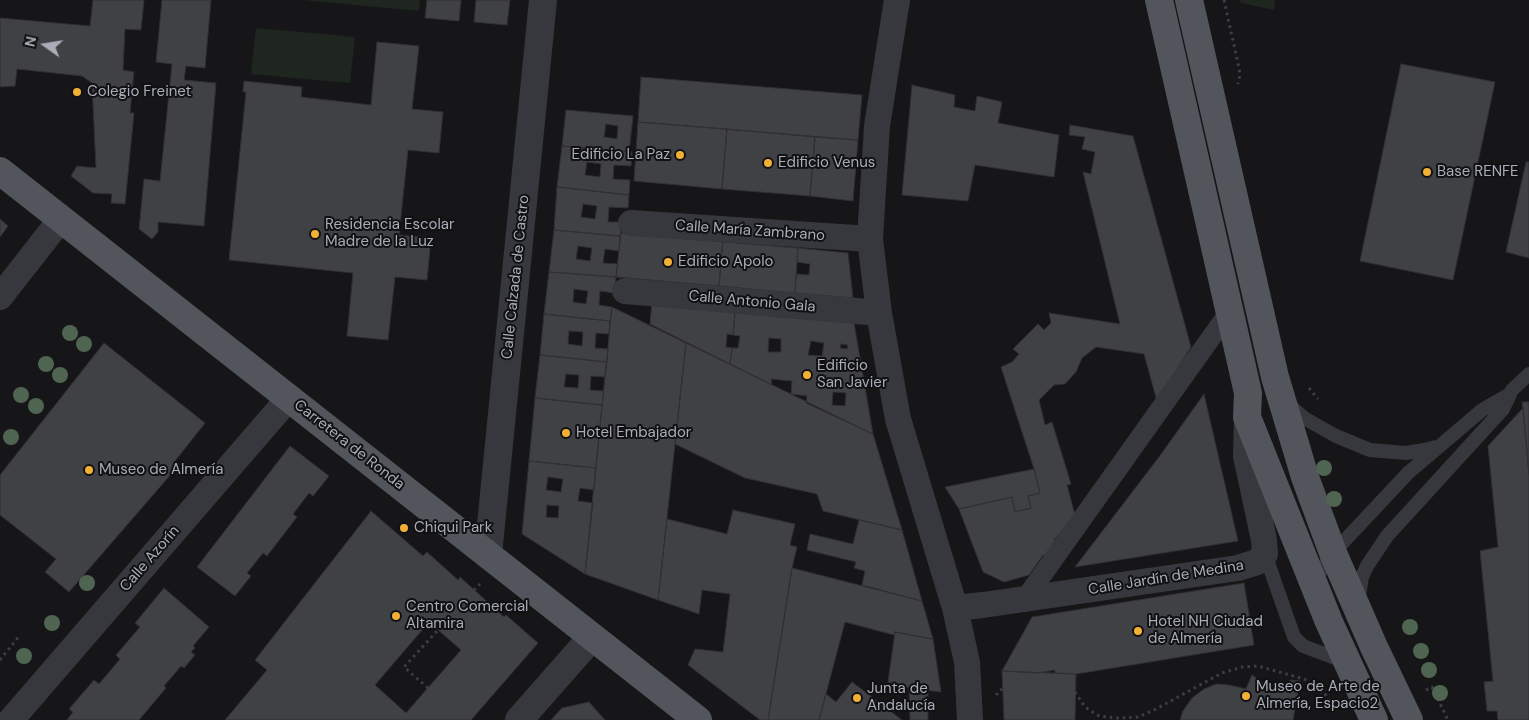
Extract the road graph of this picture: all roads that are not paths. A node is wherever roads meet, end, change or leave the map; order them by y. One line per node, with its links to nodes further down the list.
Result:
1 (543, 0): 21 (street, Calle Calzada de Castro)
2 (897, 0): 8 (street)
3 (1159, 0): 11 (main road)
4 (1188, 0): 15 (main road)
5 (0, 171): 6 (main road, Carretera de Ronda)
6 (61, 219): 10 (street); 16 (main road, Carretera de Ronda)
7 (631, 228): 8 (street, Calle María Zambrano)
8 (870, 238): 12 (street)
9 (625, 284): 12 (street, Calle Antonio Gala)
10 (0, 297)
11 (1230, 311): 17 (main road); 23 (street)
12 (879, 313): 24 (street)
13 (1529, 374): 14 (lane)
14 (1508, 395): 18 (lane); 25 (lane)
15 (1281, 397): 18 (lane); 20 (main road)
16 (289, 398): 21 (main road, Carretera de Ronda); 28 (street, Calle Azorín)
17 (1247, 417): 19 (street); 22 (main road)
18 (1442, 445): 20 (lane)
19 (1265, 554): 23 (street, Calle Jardín de Medina); 27 (lane)
20 (1333, 554): 22 (lane); 25 (main road)
21 (488, 555): 26 (main road, Carretera de Ronda)
22 (1313, 582): 27 (main road)
23 (1024, 599): 24 (street, Calle Jardín de Medina)
24 (955, 608): 31 (street)
25 (1357, 608): 33 (main road)
26 (592, 637): 29 (street); 30 (main road, Carretera de Ronda)
27 (1348, 663): 32 (main road)
28 (11, 720)
29 (518, 720)
30 (698, 720)
31 (970, 720)
32 (1374, 720)
33 (1409, 720)

